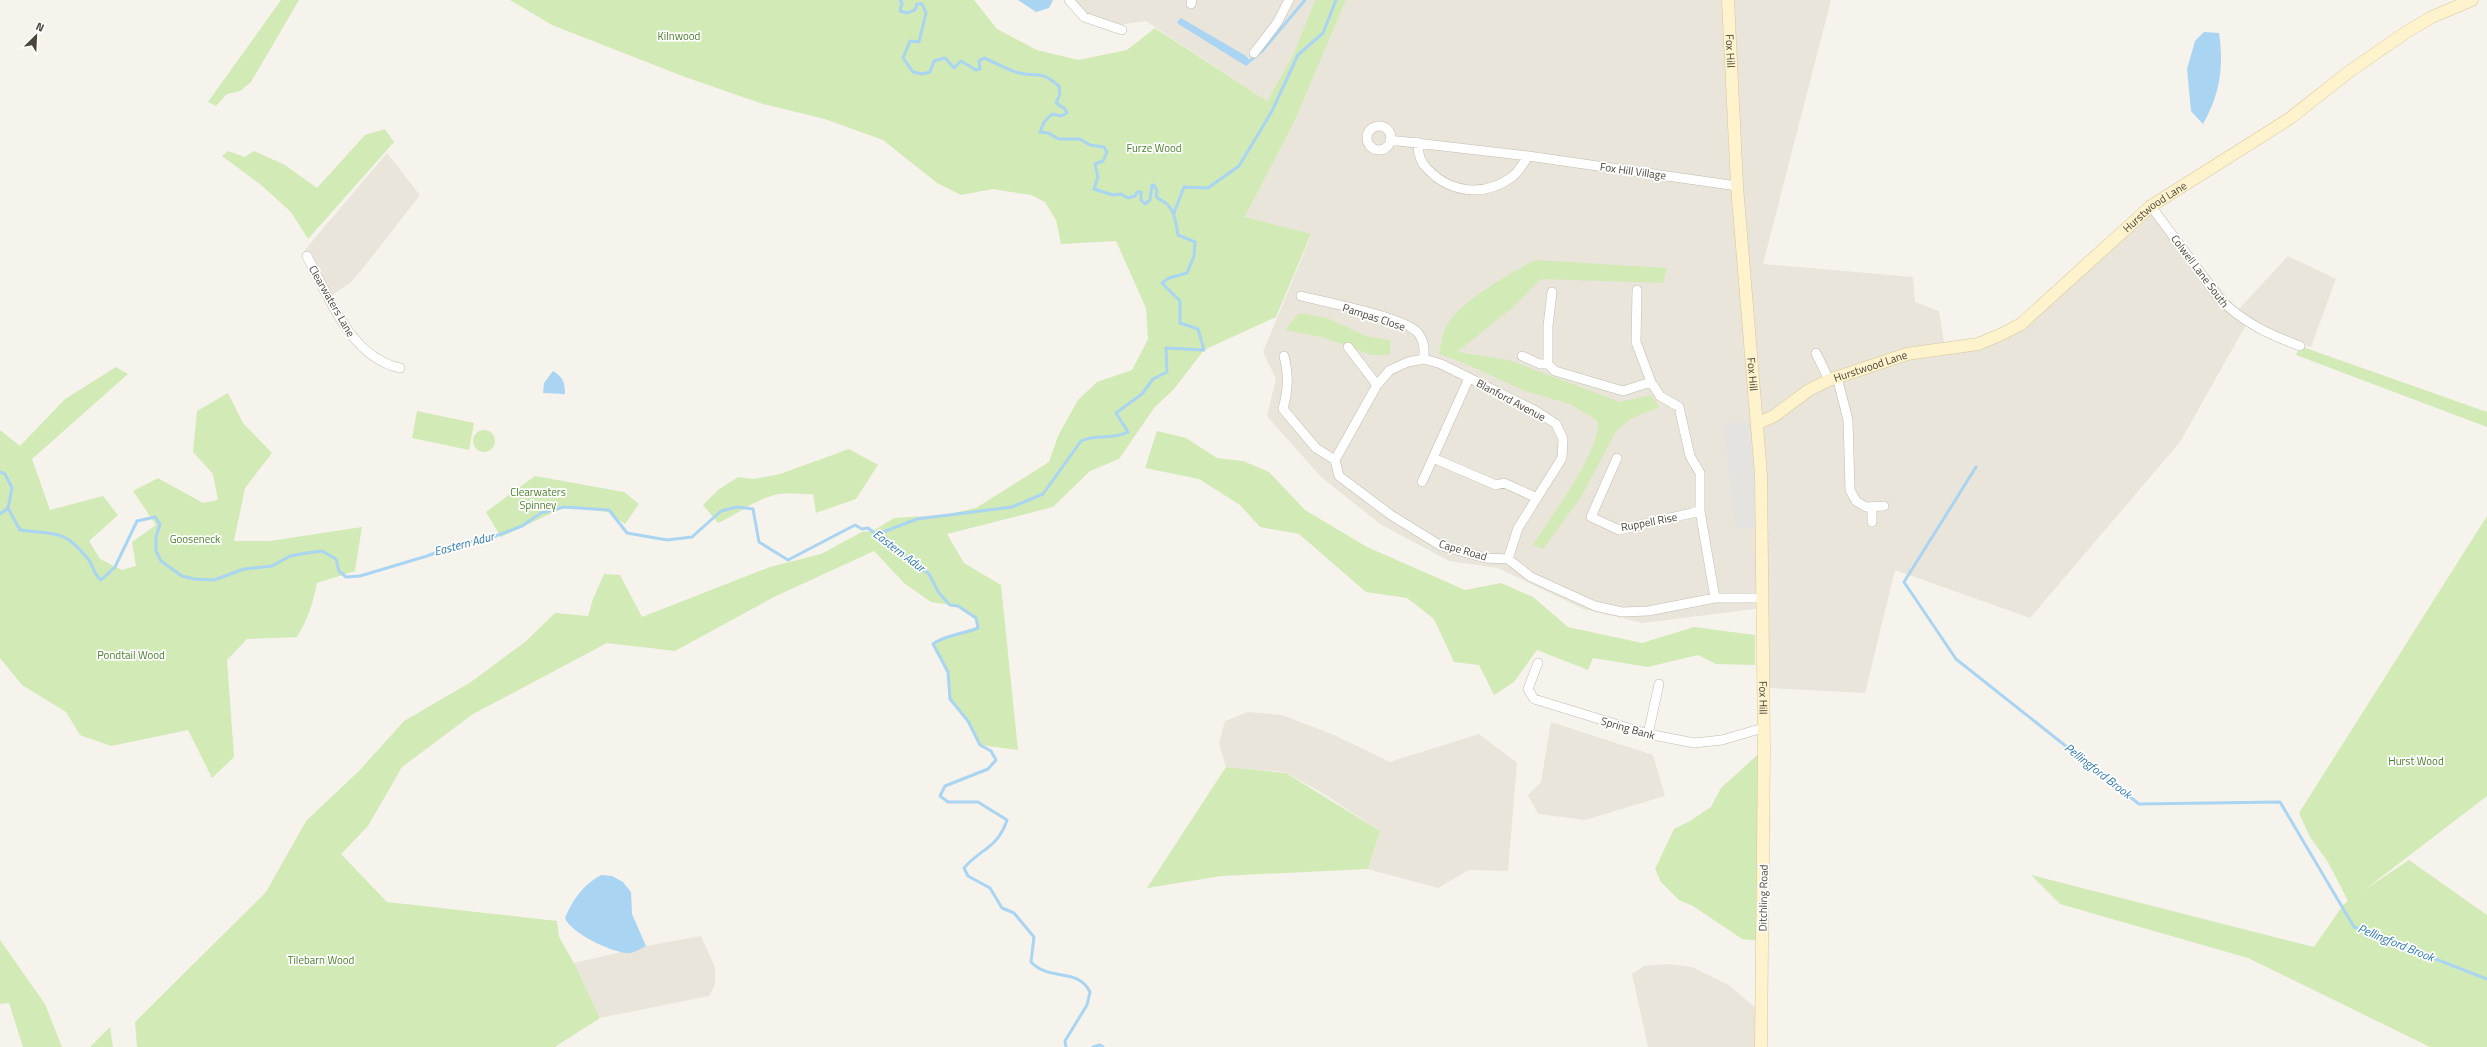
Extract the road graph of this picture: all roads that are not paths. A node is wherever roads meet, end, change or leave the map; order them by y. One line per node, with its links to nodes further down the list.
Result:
1 (1069, 0): 5 (street)
2 (1289, 0): 6 (street)
3 (1728, 0): 10 (main road, Fox Hill)
4 (2472, 0): 11 (main road, Hurstwood Lane)
5 (1122, 30)
6 (1254, 53)
7 (1390, 140): 8 (street, Fox Hill Village)
8 (1417, 142): 9 (street, Fox Hill Village); 9 (street)
9 (1528, 156): 10 (street, Fox Hill Village)
10 (1737, 186): 28 (main road, Fox Hill)
11 (2151, 206): 16 (street, Colwell Lane South); 25 (main road, Hurstwood Lane)
12 (307, 256): 23 (street, Clearwaters Lane)
13 (1637, 290): 26 (street)
14 (1552, 292): 22 (street)
15 (1301, 296): 21 (street, Pampas Close)
16 (2300, 346)
17 (1348, 347): 27 (street)
18 (1816, 353): 25 (street, Hurstwood Lane)
19 (1284, 356): 31 (street)
20 (1522, 356): 22 (street)
21 (1424, 359): 24 (street, Blanford Avenue); 27 (street)
22 (1548, 364): 26 (street)
23 (400, 368)
24 (1469, 378): 29 (street); 33 (street, Blanford Avenue)
25 (1833, 378): 28 (main road, Hurstwood Lane); 35 (street)
26 (1651, 382): 36 (street)
27 (1377, 385): 31 (street)
28 (1758, 423): 40 (main road, Fox Hill)
29 (1433, 458): 32 (street); 33 (street)
30 (1617, 458): 36 (street, Ruppell Rise)
31 (1335, 460): 38 (street, Cape Road)
32 (1422, 482)
33 (1536, 498): 38 (street, Blanford Avenue)
34 (1884, 506): 35 (street)
35 (1872, 507): 37 (street)
36 (1700, 511): 39 (street)
37 (1872, 522)
38 (1508, 559): 39 (street)
39 (1715, 598): 40 (street)
40 (1762, 598): 43 (main road, Fox Hill)
41 (1538, 663): 44 (street, Spring Bank)
42 (1659, 684): 44 (street)
43 (1763, 728): 44 (street, Spring Bank); 45 (main road, Fox Hill)
44 (1648, 734)
45 (1764, 749): 46 (main road, Ditchling Road)
46 (1761, 1047)

